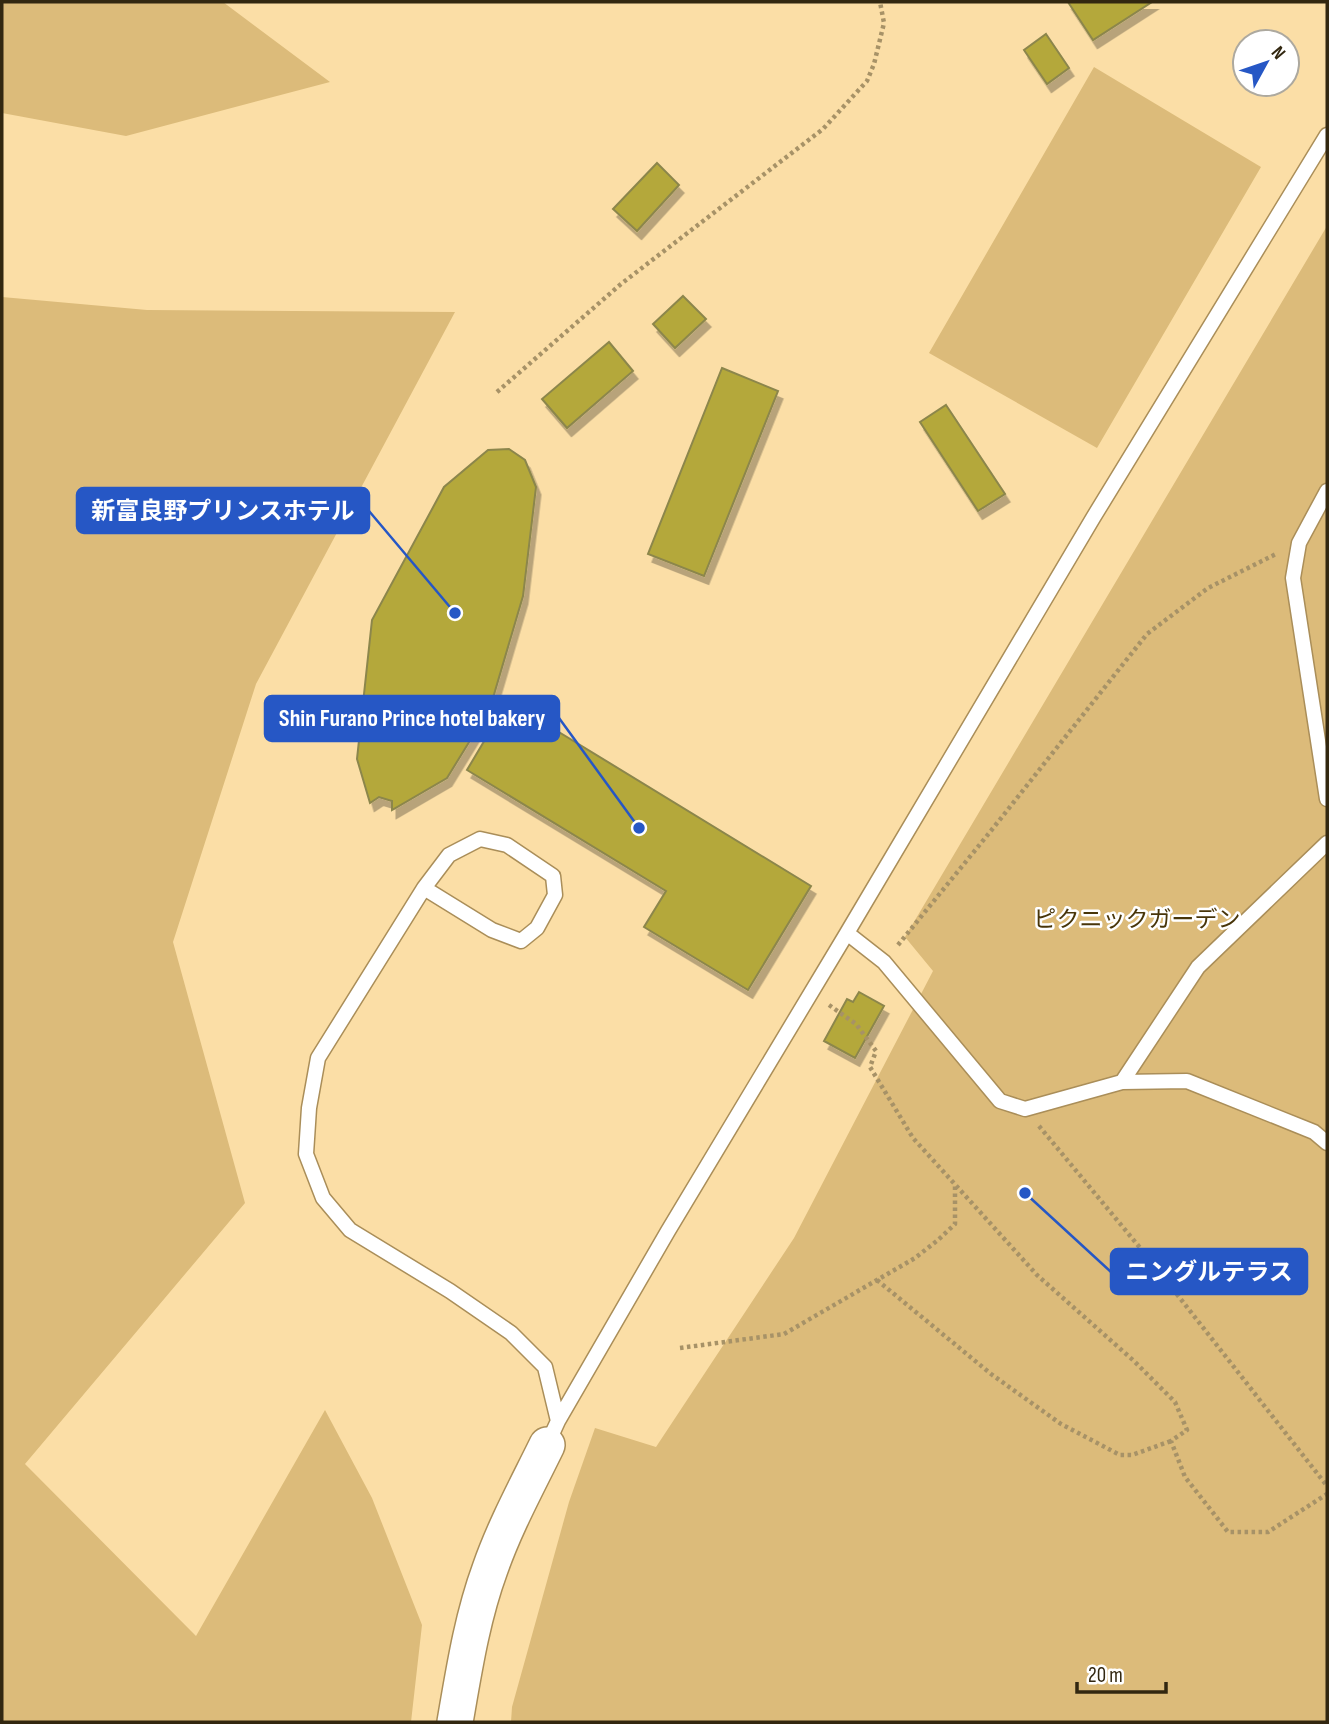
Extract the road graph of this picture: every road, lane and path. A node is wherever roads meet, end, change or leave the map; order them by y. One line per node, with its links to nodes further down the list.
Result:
1 (880, 2): 3 (path)
2 (1327, 135): 9 (lane)
3 (497, 391)
4 (1327, 491): 5 (lane)
5 (1299, 543): 6 (lane); 10 (path)
6 (1327, 799)
7 (1327, 843): 12 (lane)
8 (424, 888): 8 (lane); 18 (lane)
9 (847, 933): 10 (lane); 11 (lane)
10 (884, 962): 13 (lane)
11 (811, 993): 15 (path); 18 (lane)
12 (1122, 1082): 13 (lane); 14 (lane)
13 (1025, 1109): 20 (path)
14 (1327, 1143)
15 (955, 1185): 16 (path); 19 (path)
16 (877, 1280): 17 (path); 19 (path)
17 (680, 1348)
18 (552, 1433): 22 (street)
19 (1171, 1441): 21 (path)
20 (1327, 1486)
21 (1327, 1494)
22 (455, 1722)

